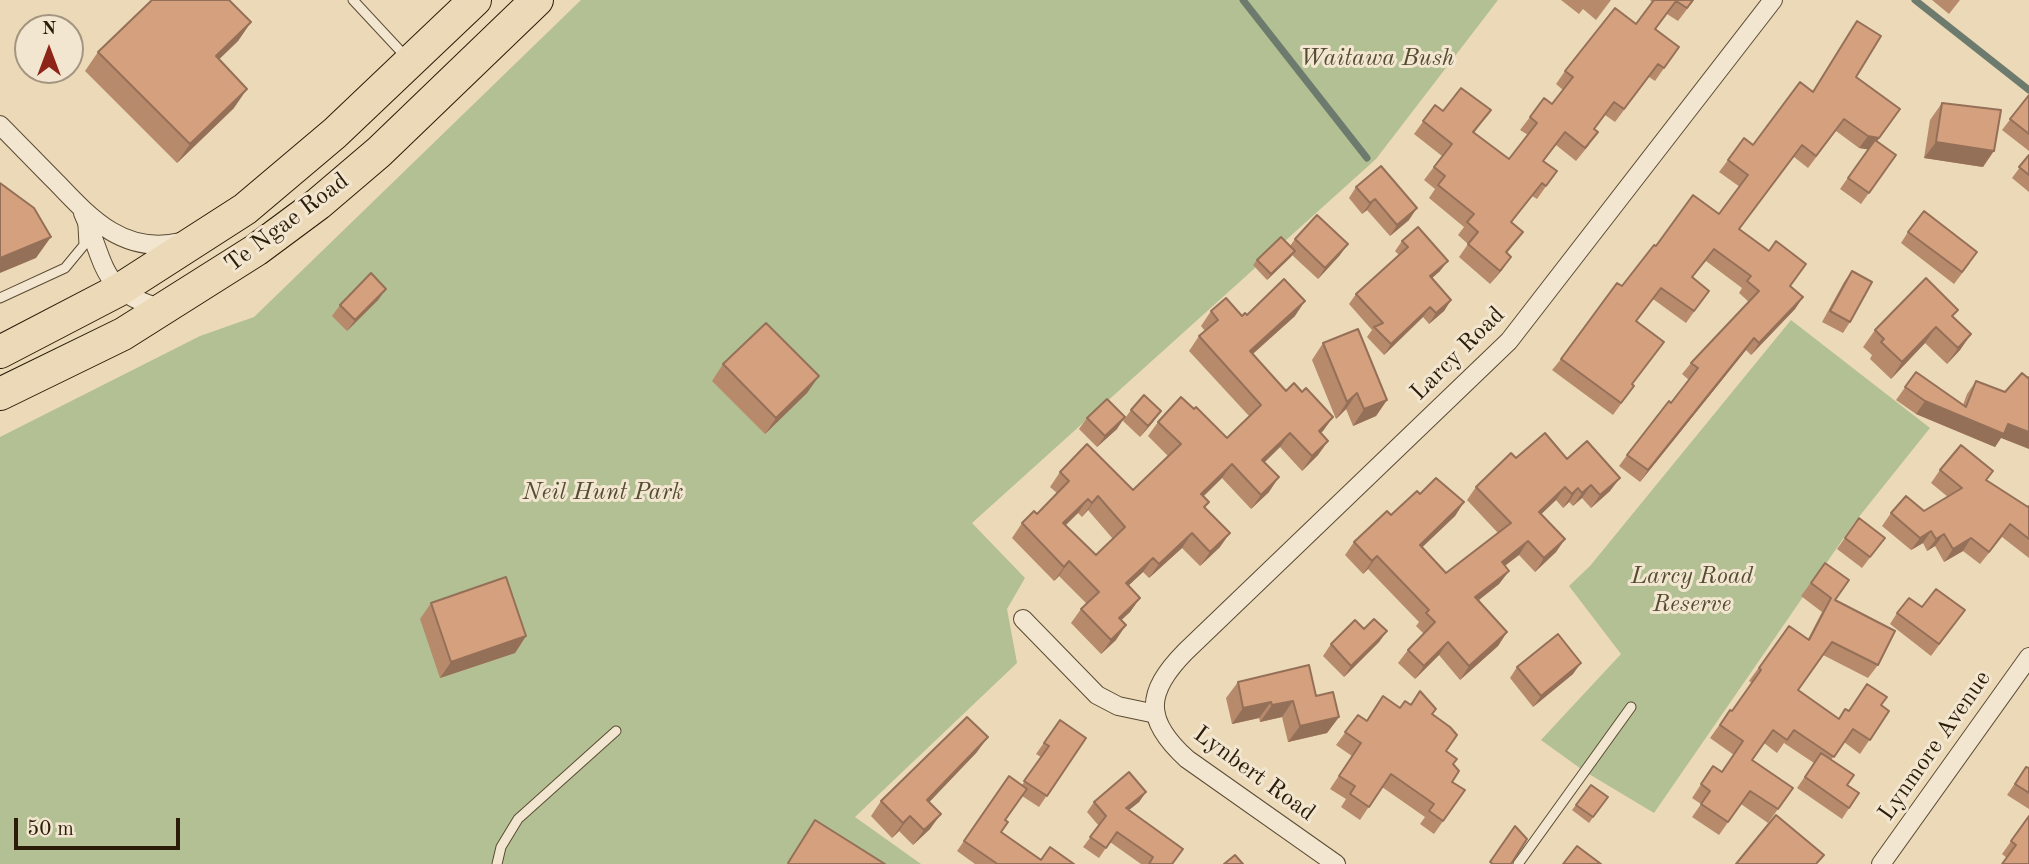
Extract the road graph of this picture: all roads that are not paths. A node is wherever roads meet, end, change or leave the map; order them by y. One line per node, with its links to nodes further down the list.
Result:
1 (353, 0): 5 (lane)
2 (475, 0): 5 (highway, Te Ngae Road)
3 (537, 0): 11 (highway, Te Ngae Road)
4 (1773, 0): 17 (street, Larcy Road)
5 (411, 62): 8 (highway, Te Ngae Road)
6 (0, 125): 7 (street)
7 (81, 210): 8 (street); 9 (street); 10 (lane)
8 (202, 238): 9 (highway, Te Ngae Road)
9 (106, 288): 11 (street); 12 (highway, Te Ngae Road)
10 (0, 298)
11 (164, 309): 13 (highway, Te Ngae Road)
12 (0, 352)
13 (0, 394)
14 (1023, 619): 17 (street)
15 (2029, 657): 22 (street, Lynmore Avenue)
16 (1631, 706): 21 (lane)
17 (1156, 714): 20 (street, Lynbert Road)
18 (616, 731): 19 (lane)
19 (497, 864)
20 (1336, 864)
21 (1518, 864)
22 (1881, 864)

